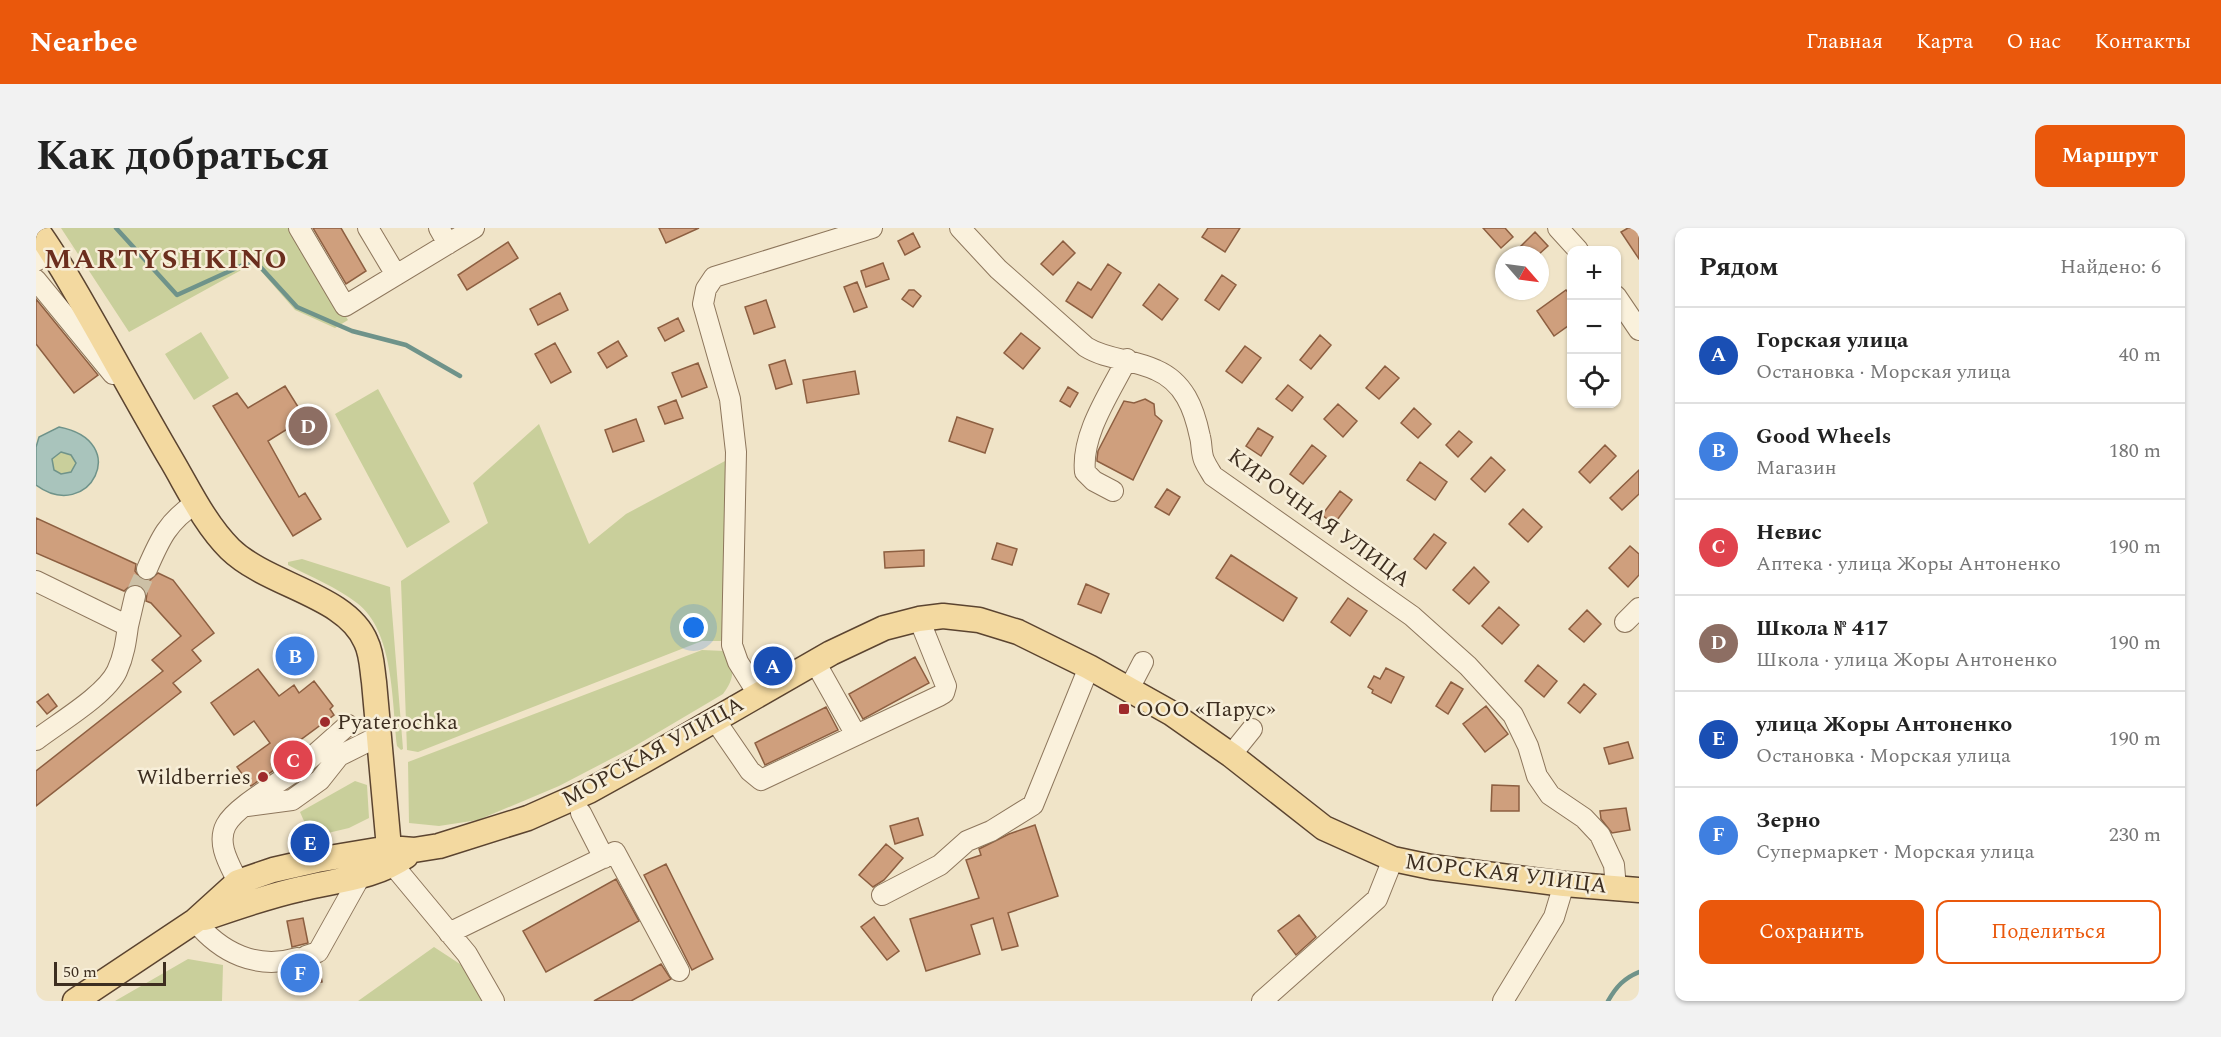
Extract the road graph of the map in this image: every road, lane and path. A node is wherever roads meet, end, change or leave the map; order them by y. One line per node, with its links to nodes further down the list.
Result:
1 (299, 228): 12 (street)
2 (368, 228): 12 (street)
3 (474, 228): 9 (street)
4 (872, 228): 8 (street)
5 (960, 228): 17 (street, КИРОЧНАЯ УЛИЦА)
6 (1558, 228): 10 (street)
7 (36, 229): 11 (main road)
8 (830, 234): 30 (street)
9 (444, 236): 12 (street)
10 (1574, 246)
11 (44, 256): 15 (main road)
12 (396, 275)
13 (36, 280): 15 (street)
14 (1620, 300): 16 (street)
15 (78, 316): 18 (street); 20 (main road)
16 (1639, 330)
17 (1127, 360): 19 (street); 46 (street, КИРОЧНАЯ УЛИЦА)
18 (113, 374)
19 (1113, 491)
20 (196, 502): 21 (street); 36 (main road)
21 (147, 569)
22 (36, 581): 25 (street)
23 (135, 596): 25 (street)
24 (919, 619): 26 (main road, МОРСКАЯ УЛИЦА); 28 (main road, МОРСКАЯ УЛИЦА); 34 (street)
25 (128, 626): 35 (street)
26 (815, 662): 30 (main road, МОРСКАЯ УЛИЦА); 34 (street)
27 (1143, 662): 29 (street)
28 (1089, 667): 29 (main road, МОРСКАЯ УЛИЦА); 47 (street)
29 (1129, 689): 38 (main road, МОРСКАЯ УЛИЦА)
30 (758, 694): 31 (main road, МОРСКАЯ УЛИЦА)
31 (715, 720): 34 (street); 40 (main road, МОРСКАЯ УЛИЦА)
32 (348, 725): 37 (street)
33 (1252, 729): 38 (street)
34 (856, 735)
35 (36, 740)
36 (380, 740): 37 (street); 40 (main road)
37 (333, 750): 44 (street)
38 (1231, 755): 42 (main road, МОРСКАЯ УЛИЦА)
39 (581, 813): 41 (street)
40 (391, 857): 43 (main road, МОРСКАЯ УЛИЦА); 44 (main road, МОРСКАЯ УЛИЦА); 49 (street)
41 (604, 858): 49 (street); 50 (street)
42 (1394, 859): 45 (main road, МОРСКАЯ УЛИЦА); 53 (street)
43 (361, 875): 48 (main road, МОРСКАЯ УЛИЦА); 48 (street)
44 (238, 882): 48 (main road, МОРСКАЯ УЛИЦА)
45 (1564, 884): 46 (main road, МОРСКАЯ УЛИЦА); 54 (street)
46 (1628, 889)
47 (882, 895)
48 (195, 921): 51 (main road, МОРСКАЯ УЛИЦА)
49 (449, 933): 52 (street)
50 (679, 971)
51 (75, 1001)
52 (494, 1001)
53 (1262, 1001)
54 (1503, 1001)

